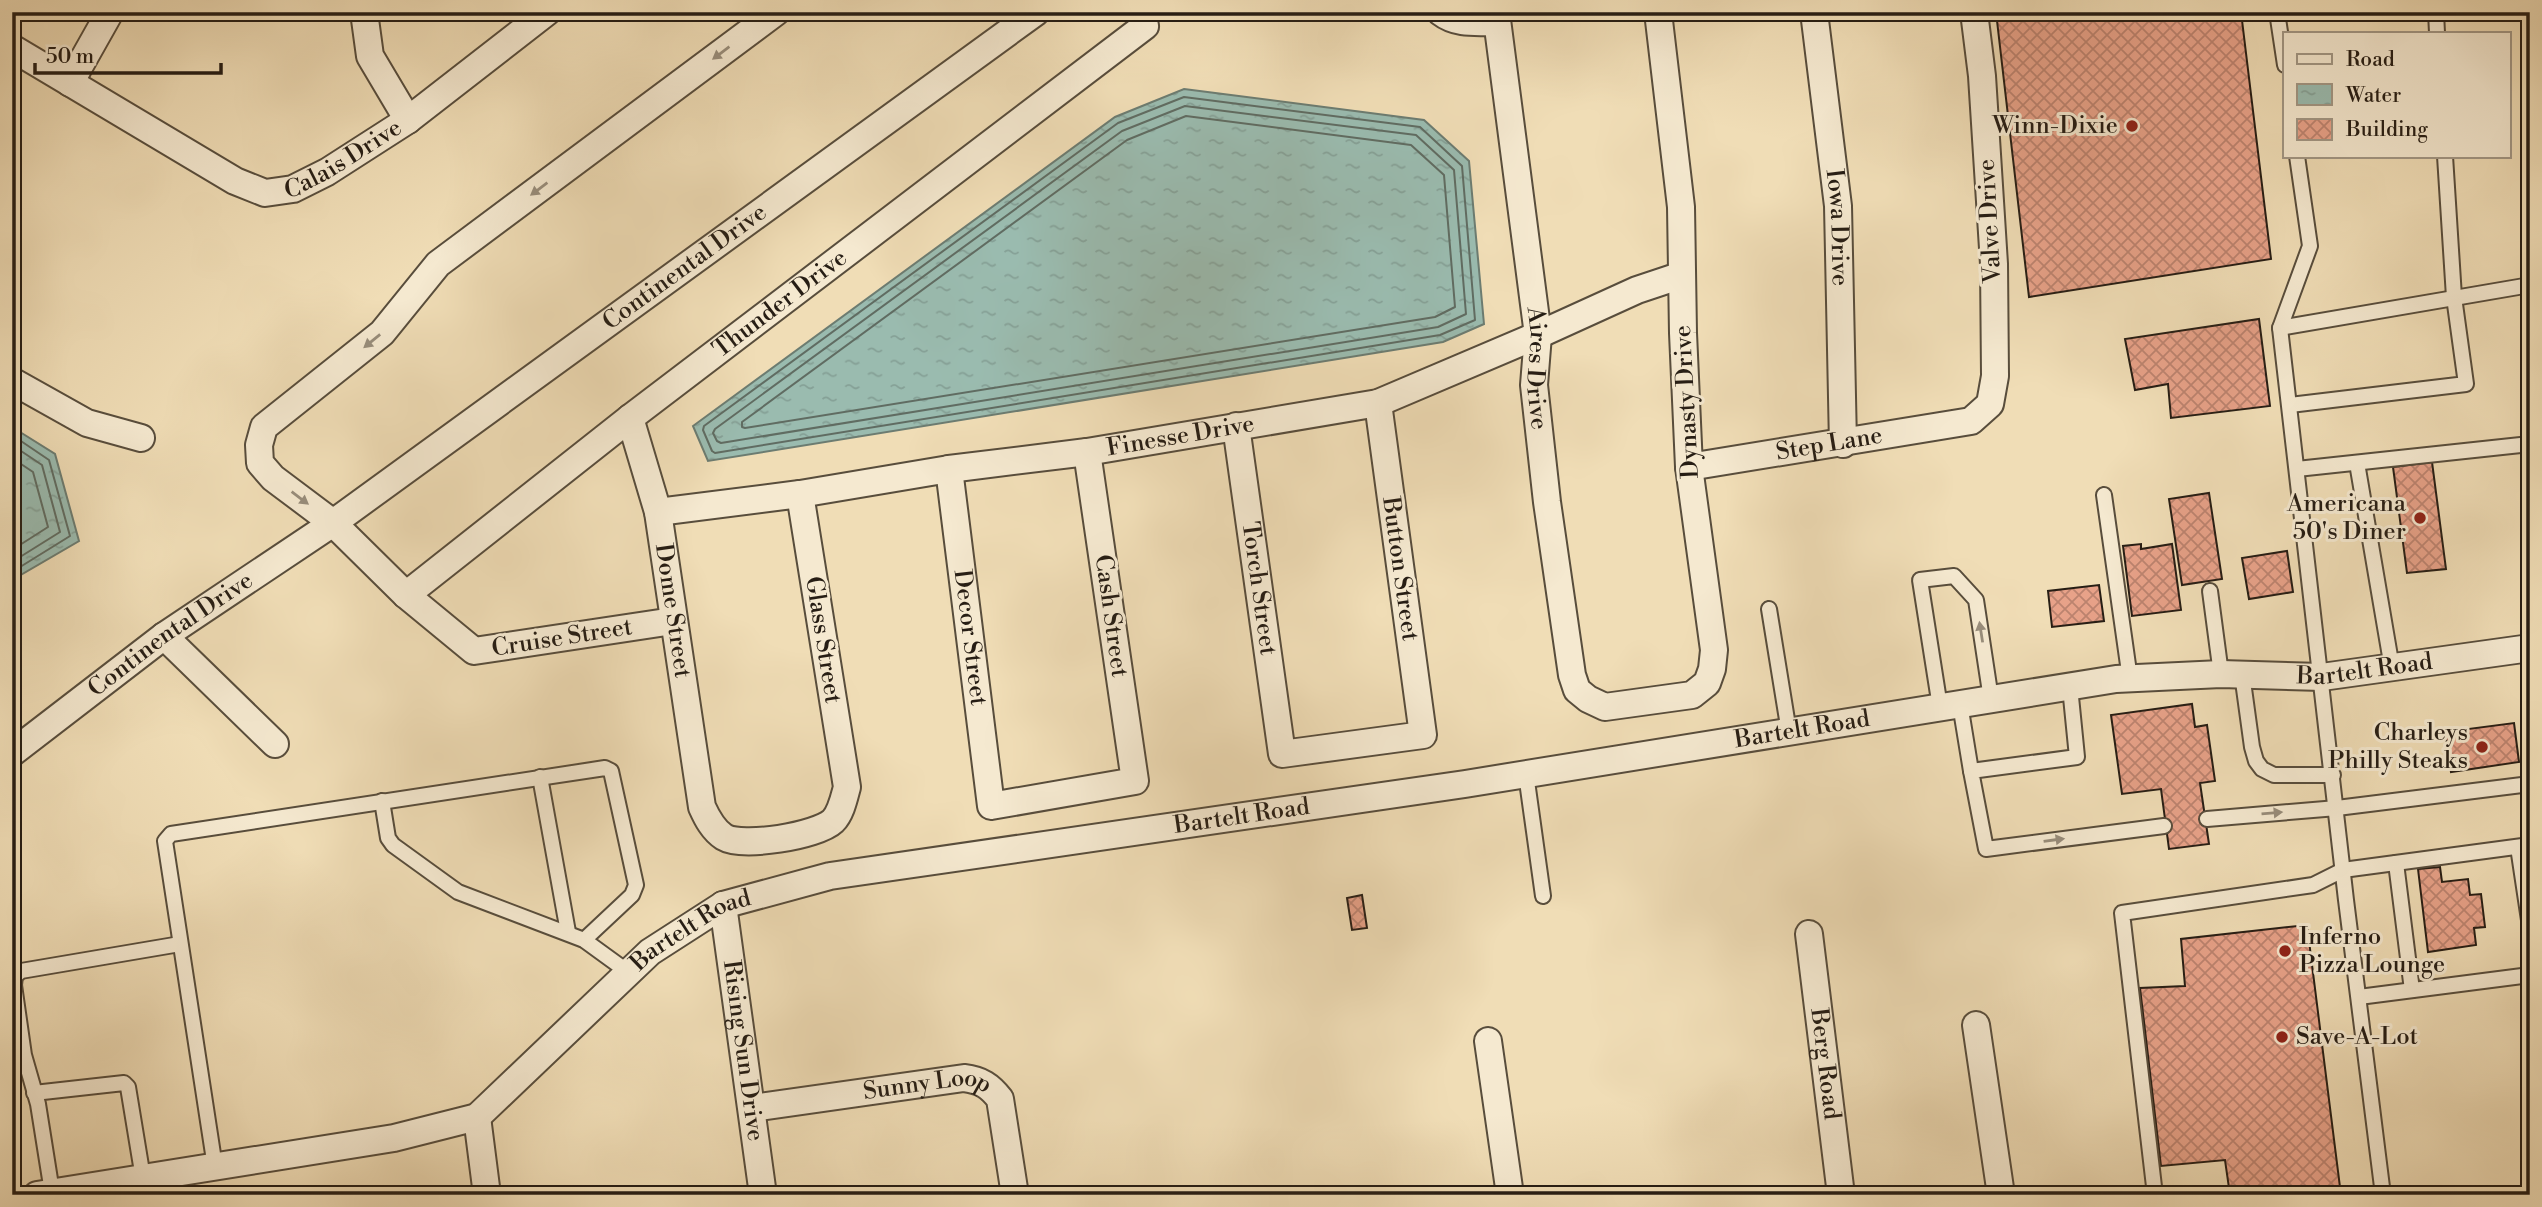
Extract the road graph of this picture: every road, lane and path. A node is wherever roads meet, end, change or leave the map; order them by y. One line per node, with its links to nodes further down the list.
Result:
1 (110, 12): 17 (street)
2 (364, 12): 18 (street)
3 (547, 12): 18 (street, Calais Drive)
4 (776, 12): 43 (street, one-way to 43)
5 (1037, 12): 43 (street, Continental Drive)
6 (1142, 12): 29 (street, Thunder Drive)
7 (1437, 12): 13 (lane)
8 (1658, 12): 21 (street, Dynasty Drive)
9 (1814, 12): 33 (street, Iowa Drive)
10 (1974, 12): 30 (street, Valve Drive)
11 (2277, 12): 16 (lane)
12 (2436, 12): 14 (lane)
13 (1497, 20): 25 (street, Aires Drive)
14 (2437, 32)
15 (12, 48): 17 (street, Calais Drive)
16 (2283, 52)
17 (70, 83): 18 (street, Calais Drive)
18 (408, 120)
19 (2297, 158): 24 (lane)
20 (2445, 158): 23 (lane)
21 (1682, 275): 25 (street, Finesse Drive); 37 (street, Dynasty Drive)
22 (2530, 285): 23 (lane)
23 (2454, 298): 24 (lane); 28 (lane)
24 (2280, 328): 28 (lane)
25 (1538, 335): 27 (street, Finesse Drive); 57 (street, Aires Drive)
26 (12, 382): 32 (street)
27 (1378, 402): 31 (street, Finesse Drive); 61 (street, Button Street)
28 (2290, 405): 39 (lane)
29 (630, 418): 42 (street, Dome Street); 45 (street, Thunder Drive)
30 (1970, 421): 33 (street, Step Lane)
31 (1236, 426): 35 (street, Finesse Drive); 61 (street, Torch Street)
32 (141, 438)
33 (1843, 444): 37 (street, Step Lane)
34 (2530, 444): 36 (lane)
35 (1087, 452): 38 (street, Finesse Drive); 68 (street, Cash Street)
36 (2357, 463): 39 (lane); 50 (lane)
37 (1689, 467): 57 (street, Dynasty Drive)
38 (949, 469): 40 (street, Finesse Drive); 68 (street, Decor Street)
39 (2297, 469): 52 (lane)
40 (800, 494): 42 (street, Finesse Drive); 69 (street, Glass Street)
41 (2104, 495): 53 (lane)
42 (658, 512): 47 (street, Dome Street)
43 (334, 523): 45 (street, Cruise Street); 48 (street, Continental Drive)
44 (2210, 591): 51 (lane)
45 (406, 595): 47 (street, Cruise Street)
46 (1769, 609): 58 (lane)
47 (673, 621): 69 (street, Dome Street)
48 (164, 636): 59 (street); 60 (street, Continental Drive)
49 (2530, 648): 50 (street, Bartelt Road)
50 (2392, 668): 52 (street, Bartelt Road)
51 (2232, 674): 52 (street, Bartelt Road); 53 (street, Bartelt Road); 64 (lane)
52 (2322, 677): 64 (lane)
53 (2130, 679): 54 (street, Bartelt Road)
54 (2070, 687): 55 (street, Bartelt Road); 62 (lane)
55 (1992, 699): 56 (street, Bartelt Road); 56 (lane, one-way to 56)
56 (1950, 706): 58 (street, Bartelt Road); 62 (lane)
57 (1605, 707)
58 (1789, 732): 63 (street, Bartelt Road)
59 (275, 744)
60 (12, 753)
61 (1282, 754)
62 (1971, 771): 72 (lane, one-way to 72)
63 (1526, 774): 76 (lane); 77 (street, Bartelt Road)
64 (2333, 775): 70 (lane)
65 (540, 777): 67 (lane); 79 (lane); 81 (lane)
66 (2530, 784): 70 (lane)
67 (382, 801): 79 (lane); 82 (lane)
68 (991, 806)
69 (702, 807)
70 (2337, 808): 71 (lane, one-way to 70); 75 (lane)
71 (2207, 819)
72 (2164, 826)
73 (2524, 846): 74 (lane); 78 (lane)
74 (2396, 863): 75 (lane); 85 (lane)
75 (2343, 870): 86 (lane); 101 (lane)
76 (1543, 896)
77 (723, 905): 83 (street, Bartelt Road); 90 (street, Rising Sun Drive)
78 (2530, 927)
79 (568, 932): 81 (lane)
80 (1809, 934): 99 (street, Berg Road)
81 (584, 940): 83 (lane)
82 (180, 944): 89 (lane); 92 (lane)
83 (628, 972): 91 (street, Bartelt Road)
84 (2530, 975): 85 (lane)
85 (2412, 990): 86 (lane)
86 (2359, 998): 102 (lane)
87 (1976, 1025): 100 (street)
88 (1488, 1041): 98 (street)
89 (34, 1093): 93 (lane); 94 (lane)
90 (752, 1108): 96 (street, Rising Sun Drive); 97 (street, Sunny Loop)
91 (477, 1117): 92 (street, Bartelt Road); 95 (street)
92 (215, 1167): 93 (street, Bartelt Road)
93 (143, 1178): 94 (street, Bartelt Road)
94 (45, 1194)
95 (487, 1195)
96 (763, 1195)
97 (1015, 1195)
98 (1510, 1195)
99 (1841, 1195)
100 (2001, 1195)
101 (2155, 1195)
102 (2383, 1195)

